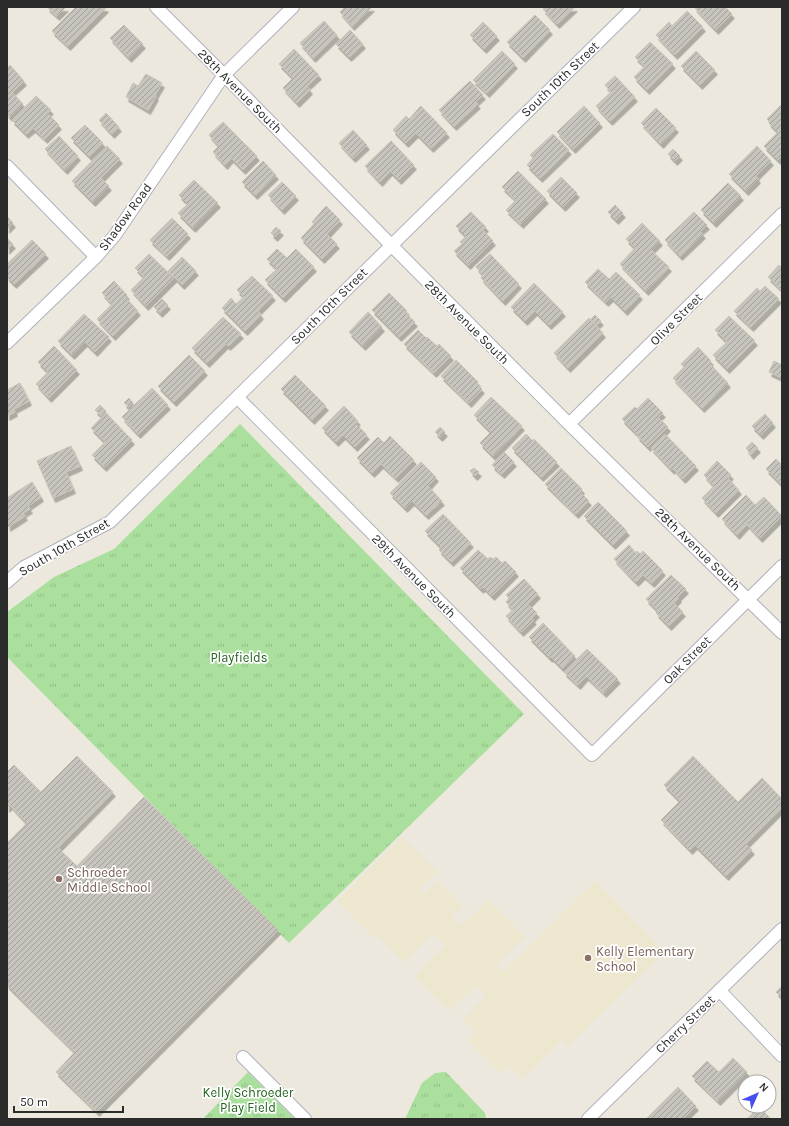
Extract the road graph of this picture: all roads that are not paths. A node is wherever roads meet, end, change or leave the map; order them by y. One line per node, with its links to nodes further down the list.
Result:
1 (156, 7): 4 (street, 28th Avenue South)
2 (293, 7): 4 (street, Shadow Road)
3 (634, 7): 7 (street, South 10th Street)
4 (224, 75): 7 (street, 28th Avenue South); 8 (street, Shadow Road)
5 (7, 166): 8 (street)
6 (782, 214): 11 (street, Olive Street)
7 (391, 245): 10 (street, South 10th Street); 11 (street, 28th Avenue South)
8 (96, 257): 9 (street, Shadow Road)
9 (7, 343)
10 (237, 397): 13 (street, South 10th Street); 16 (street, 29th Avenue South)
11 (569, 424): 14 (street, 28th Avenue South)
12 (782, 566): 14 (street, Oak Street)
13 (7, 582)
14 (748, 599): 15 (street, 28th Avenue South); 16 (street, Oak Street)
15 (782, 633)
16 (592, 755)
17 (782, 929): 18 (street, Cherry Street)
18 (720, 991): 19 (street); 22 (street, Cherry Street)
19 (782, 1056)
20 (244, 1057): 21 (street)
21 (305, 1119)
22 (588, 1119)

